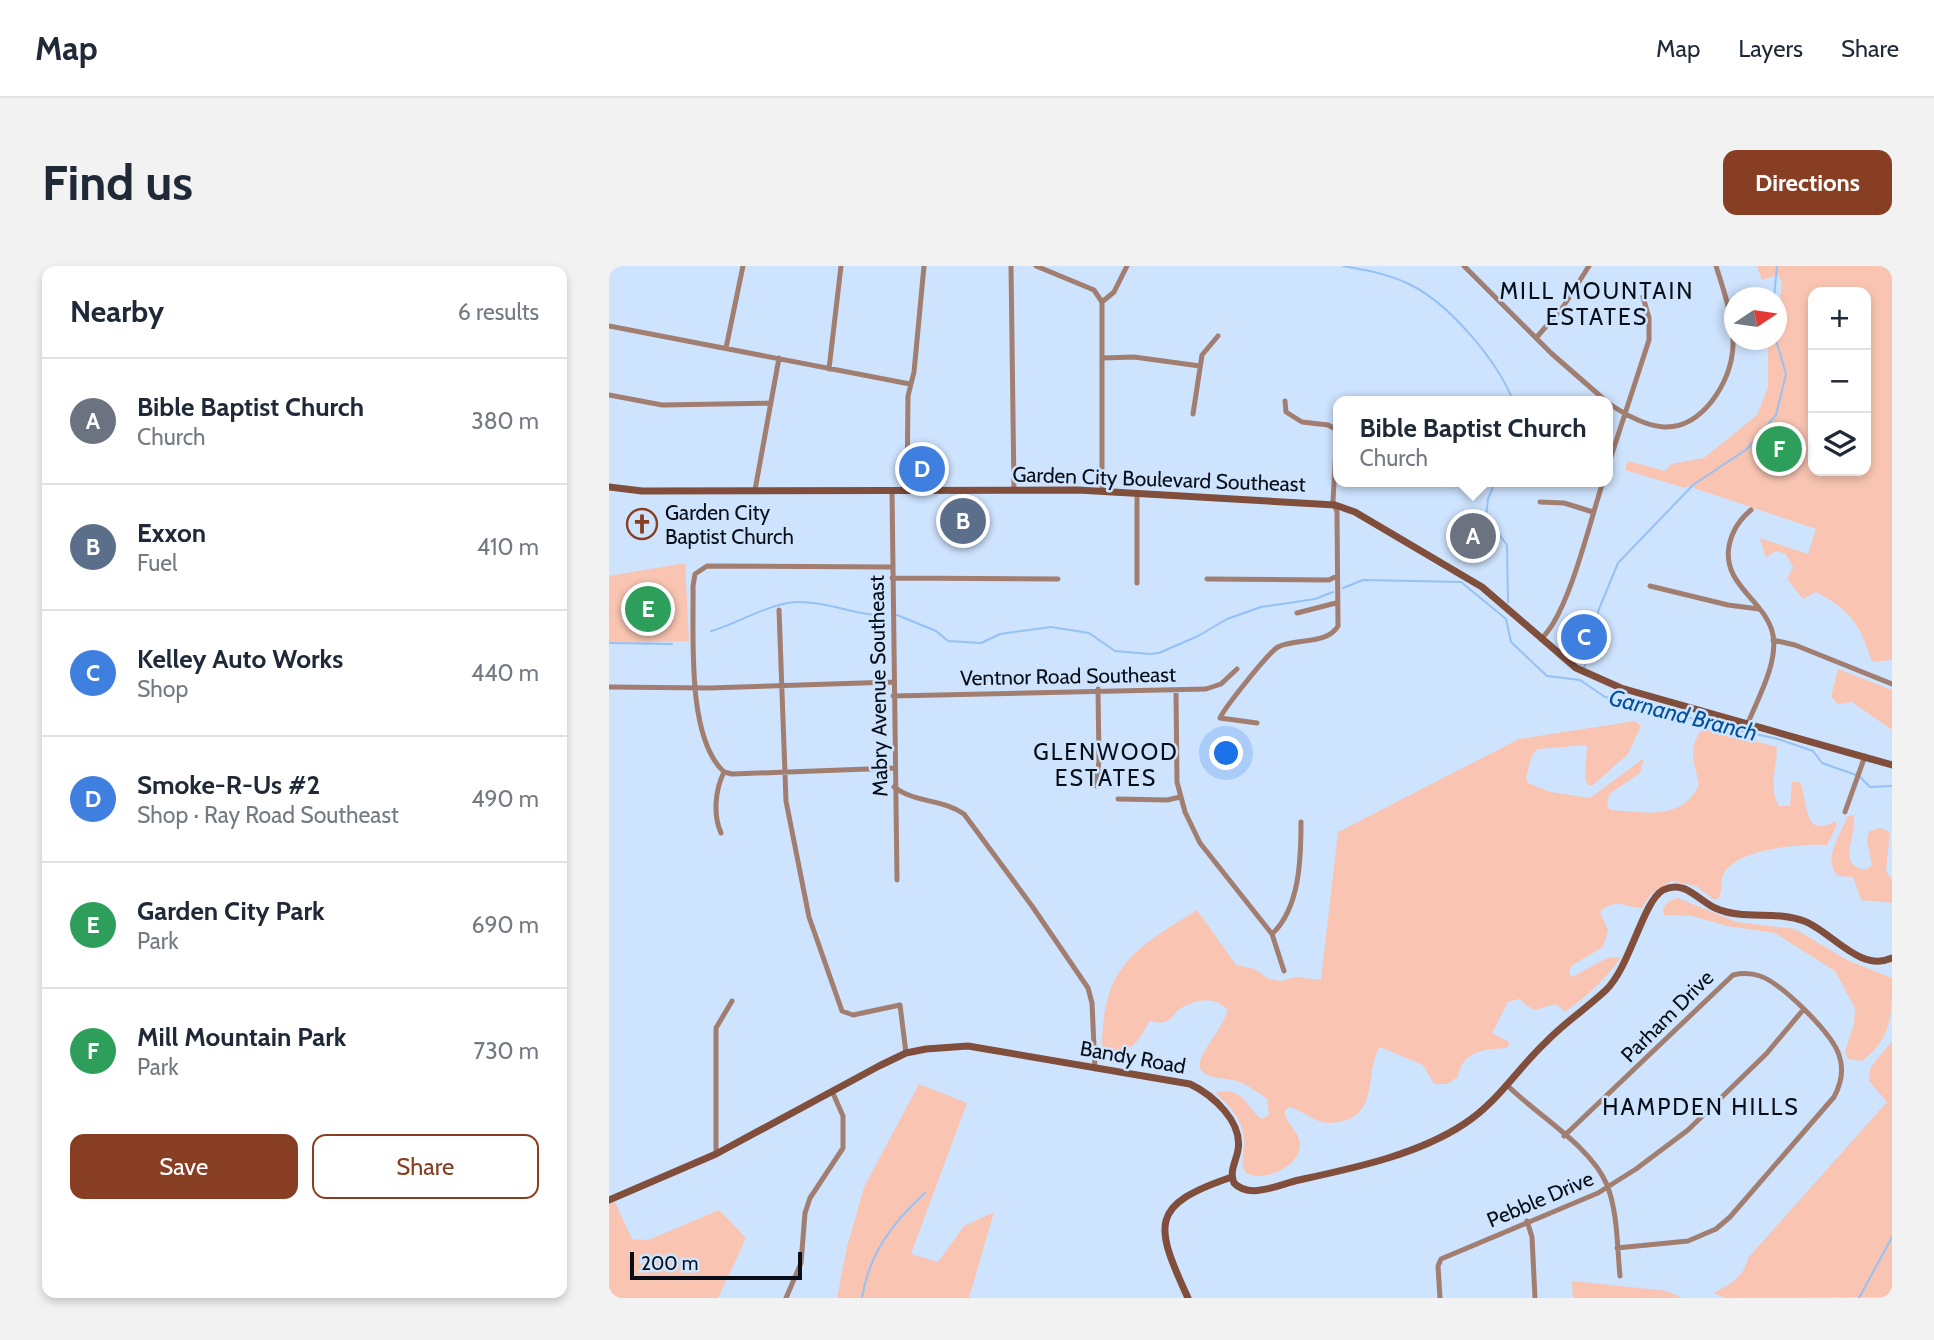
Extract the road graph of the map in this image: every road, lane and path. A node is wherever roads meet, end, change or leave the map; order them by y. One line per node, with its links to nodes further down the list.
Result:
1 (743, 266): 15 (street)
2 (841, 266): 19 (street)
3 (924, 266): 20 (street)
4 (1011, 266): 35 (street)
5 (1036, 266): 11 (street)
6 (1127, 266): 11 (street)
7 (1464, 266): 14 (street)
8 (1588, 266): 14 (street)
9 (1716, 266): 27 (street)
10 (1643, 297): 27 (street)
11 (1102, 302): 17 (street)
12 (609, 326): 15 (street)
13 (1218, 336): 18 (street)
14 (1536, 338): 22 (street)
15 (726, 348): 16 (street)
16 (779, 358): 19 (street); 24 (street)
17 (1102, 358): 18 (street); 36 (street)
18 (1200, 366): 26 (street)
19 (829, 369): 20 (street)
20 (910, 384): 37 (street)
21 (609, 395): 24 (street)
22 (1600, 396)
23 (1285, 401): 28 (street)
24 (771, 403): 33 (street)
25 (1613, 406): 27 (street)
26 (1193, 414)
27 (1625, 414): 29 (street)
28 (1333, 429)
29 (1613, 451)
30 (609, 487): 33 (street, Garden City Boulevard Southeast)
31 (1335, 487): 40 (street)
32 (1601, 487): 42 (street)
33 (755, 490): 34 (street, Garden City Boulevard Southeast)
34 (892, 490): 37 (street, Garden City Boulevard Southeast); 43 (street, Mabry Avenue Southeast)
35 (1014, 490): 36 (street, Garden City Boulevard Southeast); 37 (street, Garden City Boulevard Southeast)
36 (1102, 490): 38 (street, Garden City Boulevard Southeast)
37 (907, 491)
38 (1137, 493): 40 (street, Garden City Boulevard Southeast); 48 (street)
39 (1540, 502): 42 (street)
40 (1335, 505): 44 (street); 54 (street, Garden City Boulevard Southeast)
41 (1751, 510): 51 (street)
42 (1593, 512): 54 (street)
43 (892, 567): 45 (street, Mabry Avenue Southeast); 61 (street)
44 (1337, 576): 47 (street); 50 (street)
45 (892, 578): 46 (street); 57 (street, Mabry Avenue Southeast)
46 (1058, 579)
47 (1207, 579)
48 (1137, 583)
49 (1650, 586): 51 (street)
50 (1336, 604): 53 (street); 65 (street)
51 (1759, 609): 55 (street)
52 (779, 610): 59 (street)
53 (1297, 613)
54 (1541, 639): 66 (street, Garden City Boulevard Southeast)
55 (1773, 640): 58 (street); 66 (street)
56 (1237, 669): 63 (street, Ventnor Road Southeast)
57 (893, 682): 59 (street); 64 (street, Mabry Avenue Southeast)
58 (1892, 684)
59 (780, 685): 61 (street); 70 (street)
60 (609, 687): 61 (street)
61 (697, 688): 71 (street)
62 (1098, 689): 63 (street, Ventnor Road Southeast); 64 (street, Ventnor Road Southeast); 72 (street)
63 (1176, 690): 74 (street)
64 (893, 696): 69 (street, Mabry Avenue Southeast)
65 (1257, 723)
66 (1748, 723): 67 (street, Garden City Boulevard Southeast)
67 (1865, 756): 68 (street, Garden City Boulevard Southeast); 76 (street)
68 (1892, 765)
69 (894, 768): 70 (street); 73 (street, Mabry Avenue Southeast)
70 (785, 771): 71 (street); 85 (street)
71 (724, 772): 78 (street)
72 (1096, 786)
73 (894, 788): 79 (street, Mabry Avenue Southeast); 86 (street)
74 (1180, 797): 75 (street); 80 (street)
75 (1118, 799)
76 (1845, 813)
77 (1301, 822): 80 (street)
78 (721, 834)
79 (897, 880)
80 (1272, 934): 82 (street)
81 (1892, 958): 87 (street)
82 (1284, 971)
83 (732, 1001): 90 (street)
84 (1803, 1010): 89 (street, Parham Drive); 92 (street, Pebble Drive); 95 (street, Parham Drive)
85 (907, 1053): 86 (street, Bandy Road); 88 (street, Bandy Road)
86 (1095, 1069): 91 (street, Bandy Road)
87 (1508, 1086): 89 (street); 91 (street)
88 (832, 1091): 90 (street, Bandy Road); 97 (street)
89 (1564, 1136): 92 (street)
90 (716, 1154): 93 (street, Bandy Road)
91 (1232, 1177): 98 (street)
92 (1608, 1188): 94 (street, Pebble Drive); 95 (street)
93 (609, 1200)
94 (1527, 1221): 99 (street, Pebble Drive); 100 (street)
95 (1617, 1248): 96 (street)
96 (1620, 1276)
97 (786, 1298)
98 (1188, 1298)
99 (1440, 1298)
100 (1535, 1298)

